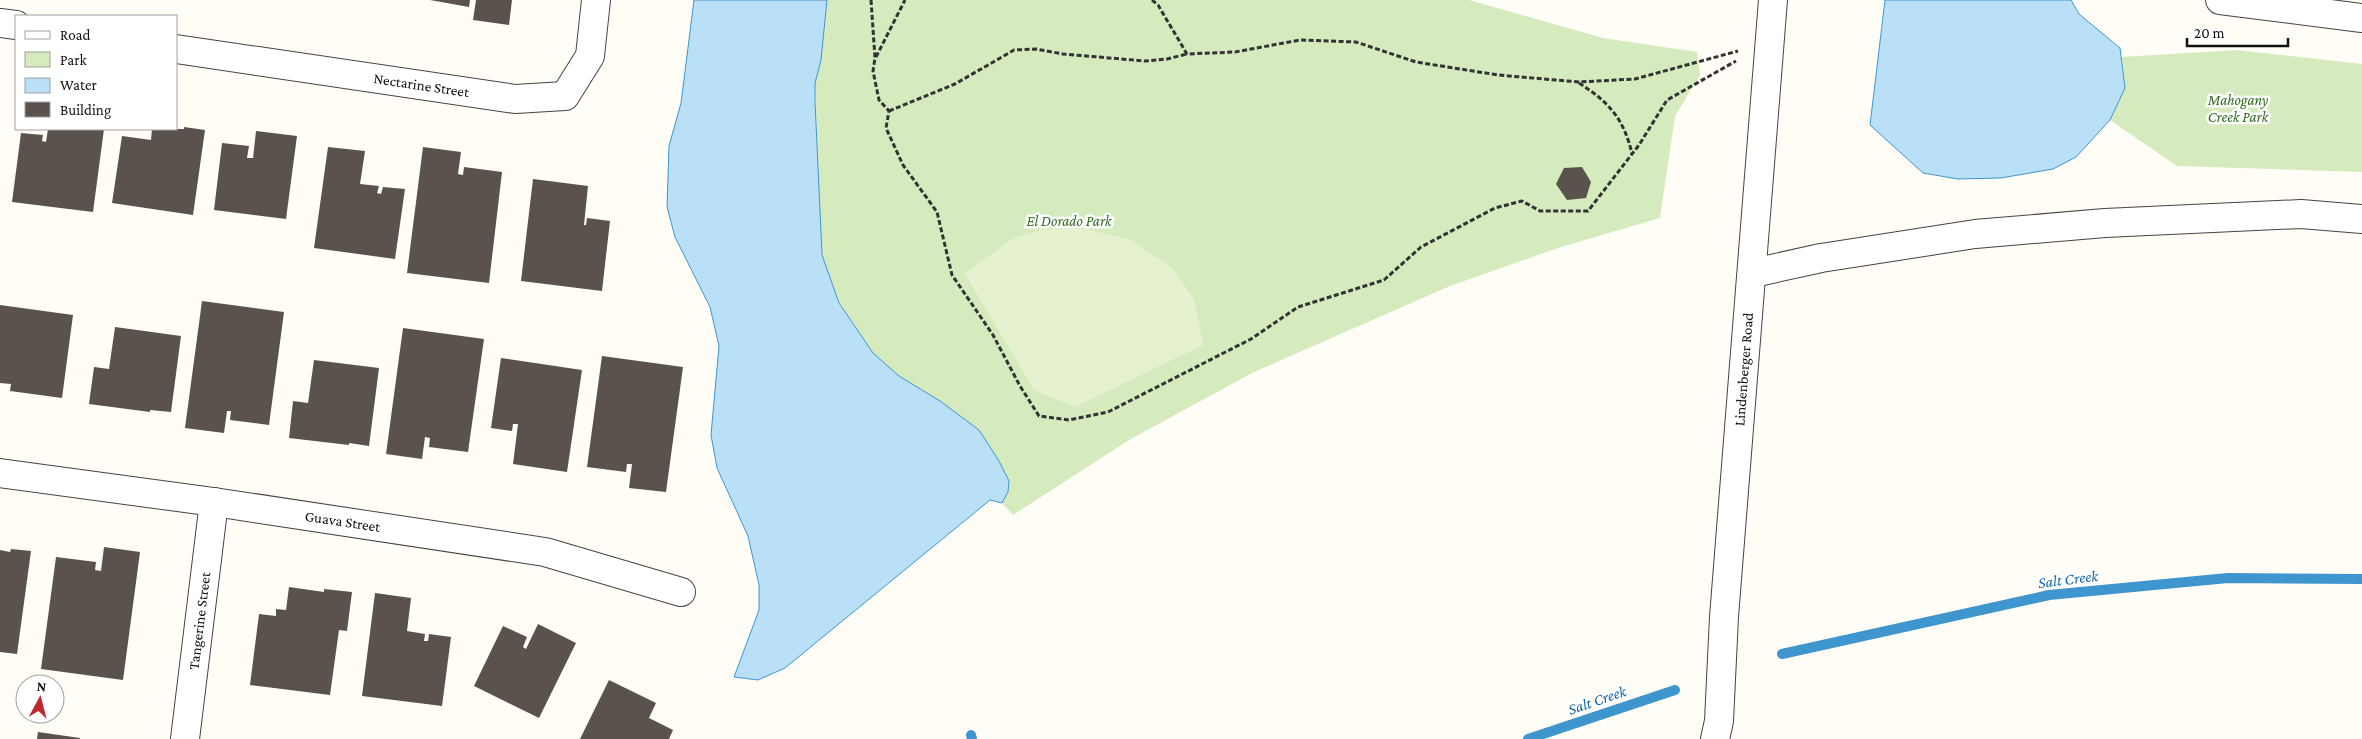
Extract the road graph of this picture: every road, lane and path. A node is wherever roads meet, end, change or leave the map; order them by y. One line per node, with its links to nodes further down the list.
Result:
1 (596, 0): 11 (street, Nectarine Street)
2 (871, 0): 13 (path)
3 (905, 0): 13 (path)
4 (1152, 0): 12 (path)
5 (2220, 0): 7 (street)
6 (1766, 2): 10 (street, Lindenberger Road)
7 (2362, 18)
8 (0, 23): 9 (street)
9 (15, 25)
10 (1770, 42): 14 (path); 16 (path); 18 (street, Lindenberger Road)
11 (178, 49)
12 (1187, 54): 14 (path); 15 (path)
13 (875, 58): 15 (path)
14 (1578, 82): 16 (path)
15 (889, 111): 16 (path)
16 (1632, 154)
17 (2362, 219): 18 (street)
18 (1753, 273): 22 (street, Lindenberger Road)
19 (0, 474): 20 (street, Guava Street)
20 (214, 502): 21 (street, Guava Street); 23 (street, Tangerine Street)
21 (681, 592)
22 (1717, 730)
23 (185, 739)

